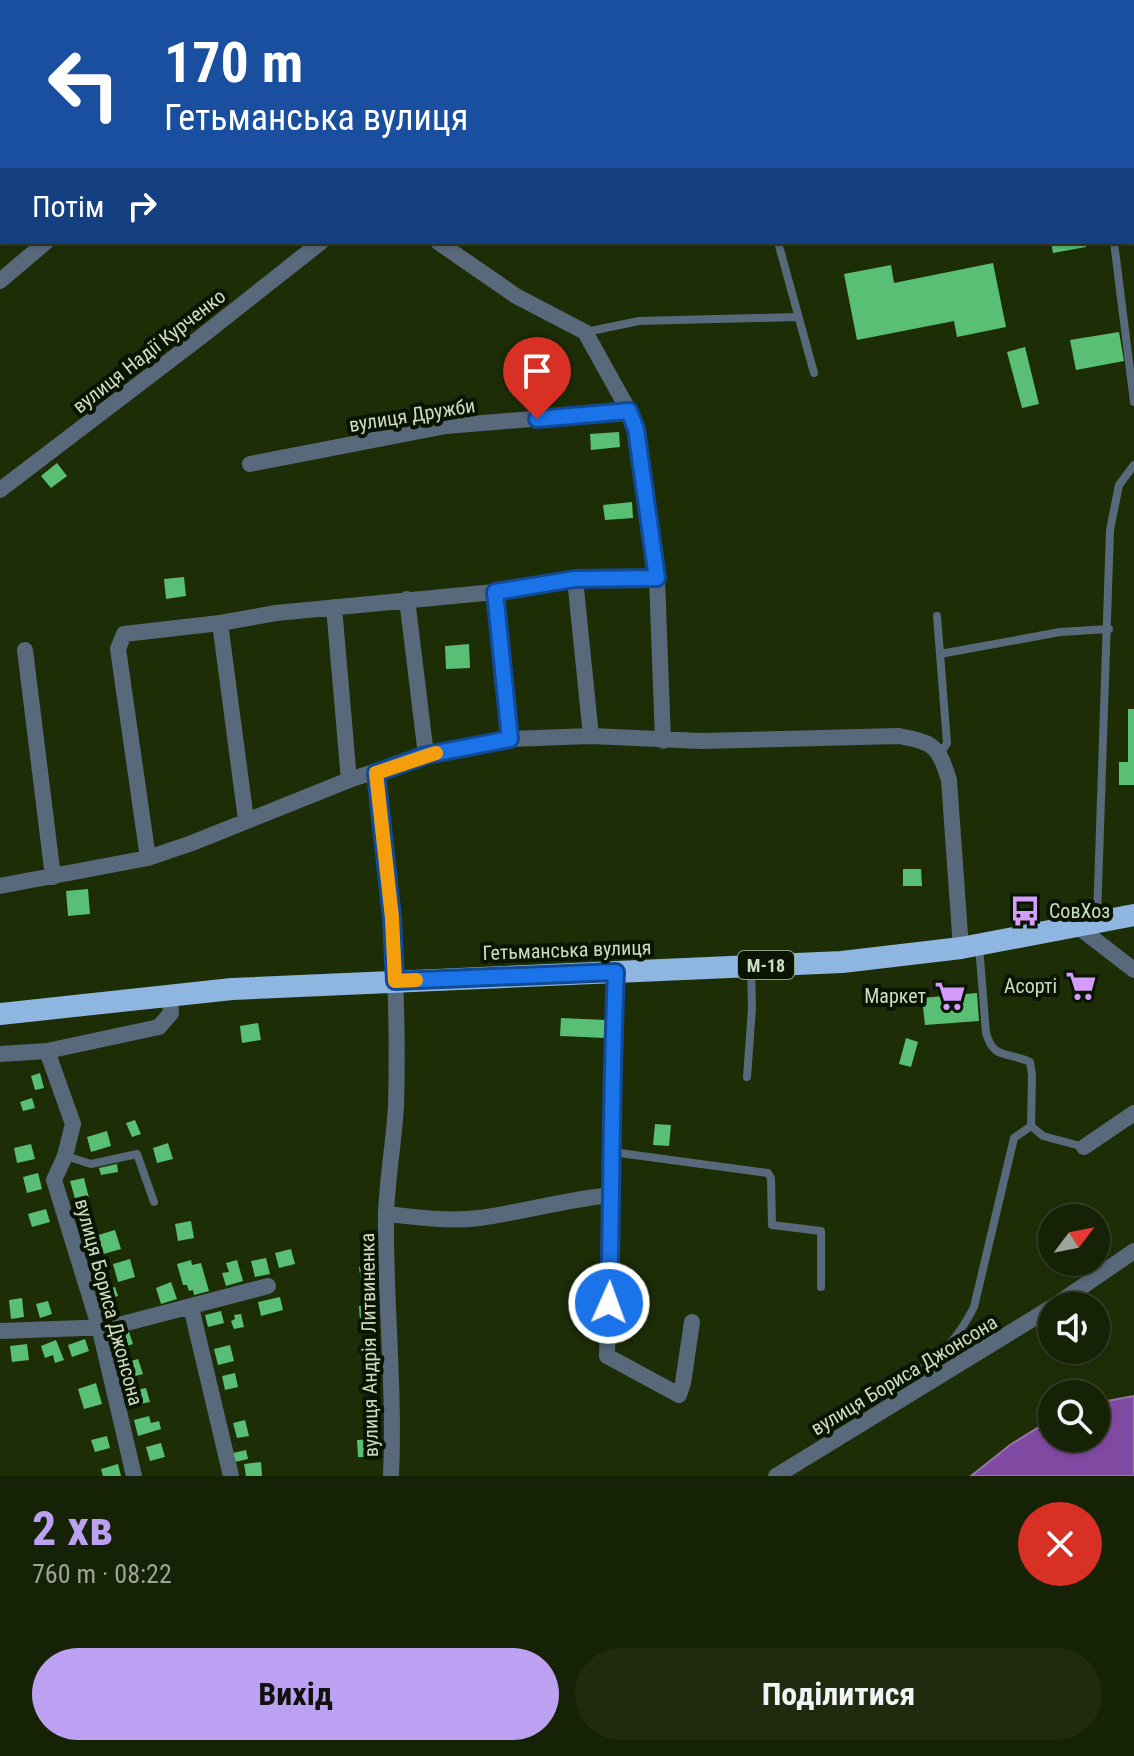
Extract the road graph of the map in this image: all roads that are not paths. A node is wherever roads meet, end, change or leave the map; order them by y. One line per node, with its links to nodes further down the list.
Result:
1 (44, 244): 6 (street)
2 (318, 244): 14 (street, вулиця Надії Курченко)
3 (441, 244): 8 (street)
4 (779, 244): 7 (lane)
5 (1114, 244): 10 (lane)
6 (0, 281)
7 (797, 317): 8 (lane); 9 (lane)
8 (585, 332): 11 (street)
9 (814, 373)
10 (1134, 402)
11 (629, 411): 12 (street, вулиця Дружби); 15 (street)
12 (250, 464)
13 (1134, 465): 22 (lane)
14 (0, 490)
15 (657, 578): 16 (street); 27 (street)
16 (575, 579): 17 (street); 25 (street)
17 (495, 592): 18 (street); 26 (street)
18 (407, 599): 19 (street); 29 (street)
19 (334, 607): 21 (street); 31 (street)
20 (937, 616): 24 (lane)
21 (220, 623): 32 (street); 33 (street)
22 (1109, 629): 24 (lane); 37 (lane)
23 (25, 650): 34 (street)
24 (940, 654): 28 (lane)
25 (591, 736): 26 (street); 27 (street)
26 (510, 739): 29 (street)
27 (663, 741): 28 (street)
28 (941, 753): 38 (street)
29 (426, 755): 30 (street)
30 (376, 773): 31 (street); 42 (street, вулиця Андрія Литвиненка)
31 (349, 780): 32 (street)
32 (246, 820): 33 (street)
33 (148, 858): 34 (street)
34 (53, 877): 35 (street)
35 (0, 886)
36 (1134, 915): 37 (highway, Гетьманська вулиця / М-18)
37 (1087, 924): 38 (highway, Гетьманська вулиця / М-18); 40 (street)
38 (970, 947): 39 (highway, Гетьманська вулиця / М-18); 49 (lane)
39 (751, 966): 41 (highway, Гетьманська вулиця / М-18); 47 (lane)
40 (1134, 970)
41 (616, 972): 42 (highway, Гетьманська вулиця / М-18); 51 (street)
42 (395, 981): 43 (highway, Гетьманська вулиця / М-18); 55 (street, вулиця Андрія Литвиненка)
43 (169, 995): 44 (highway, Гетьманська вулиця / М-18); 45 (street)
44 (0, 1014)
45 (47, 1051): 46 (street); 52 (street, вулиця Бориса Джонсона)
46 (0, 1054)
47 (747, 1077)
48 (1134, 1113): 50 (street)
49 (1031, 1126): 50 (lane); 65 (lane)
50 (1084, 1147)
51 (612, 1152): 53 (street); 58 (lane)
52 (65, 1156): 54 (lane); 63 (street, вулиця Бориса Джонсона)
53 (612, 1195): 55 (street, вулиця Андрія Литвиненка); 62 (street)
54 (154, 1202)
55 (386, 1214): 68 (street, вулиця Андрія Литвиненка)
56 (1134, 1251): 59 (street, вулиця Бориса Джонсона)
57 (268, 1286): 60 (street)
58 (821, 1287)
59 (1075, 1292)
60 (191, 1307): 63 (street); 67 (street)
61 (1038, 1316): 65 (street, вулиця Бориса Джонсона)
62 (692, 1322)
63 (99, 1326): 64 (street); 66 (street, вулиця Бориса Джонсона)
64 (0, 1331)
65 (922, 1388): 69 (street, вулиця Бориса Джонсона)
66 (134, 1476)
67 (231, 1476)
68 (391, 1476)
69 (776, 1476)

